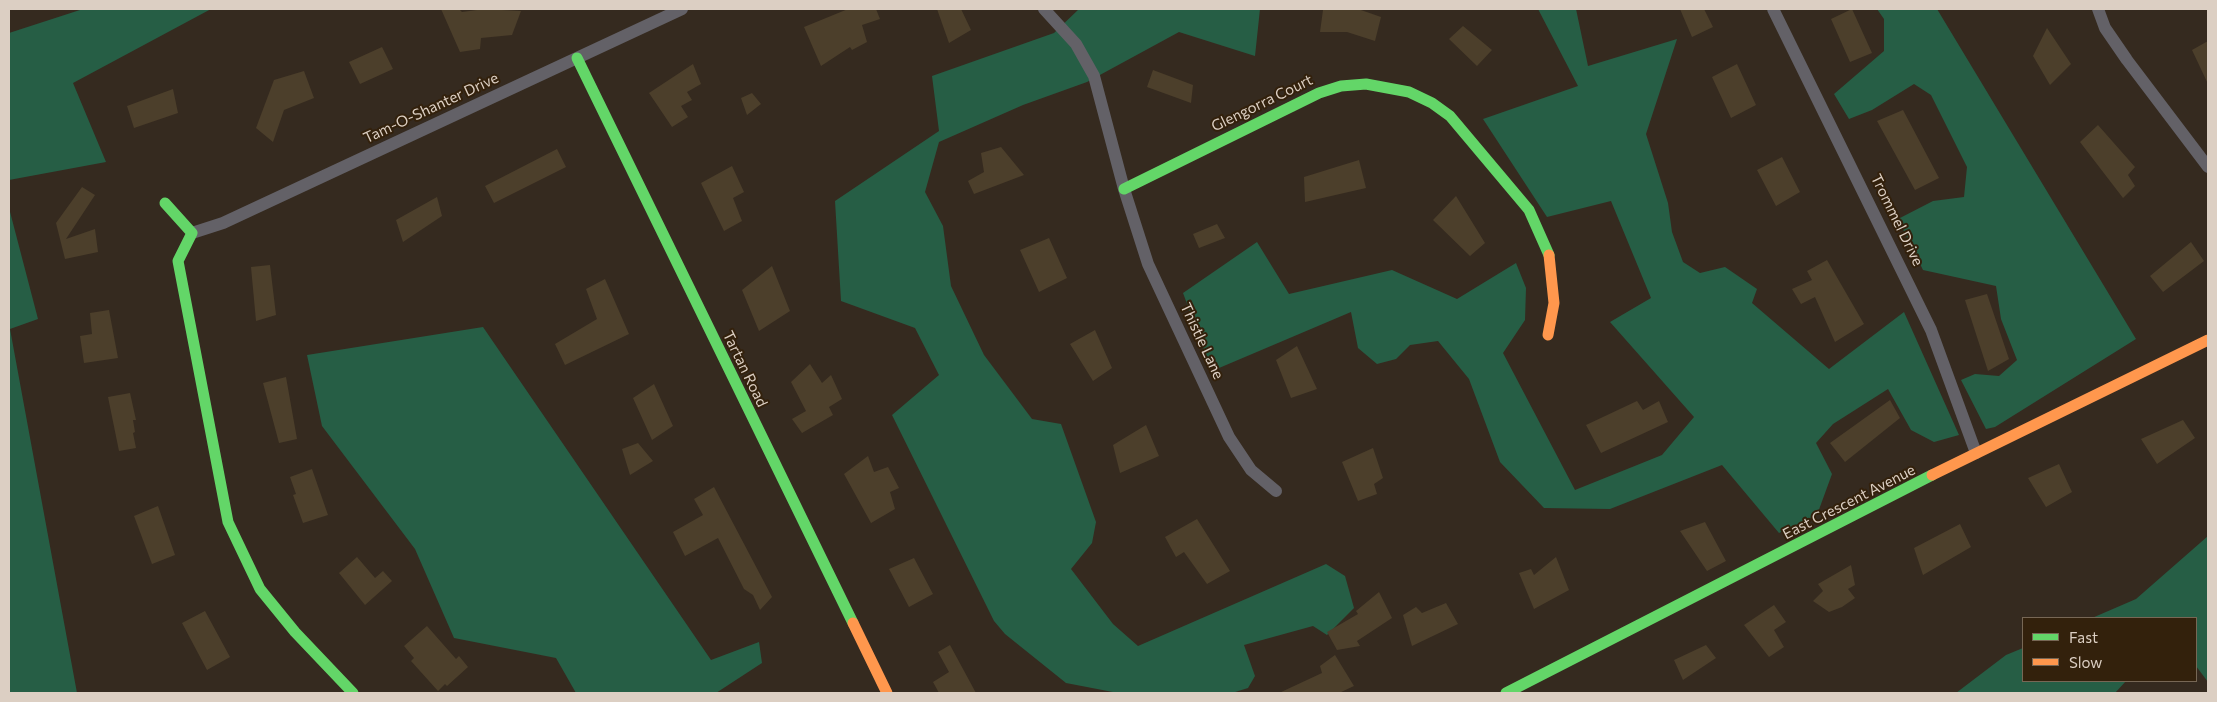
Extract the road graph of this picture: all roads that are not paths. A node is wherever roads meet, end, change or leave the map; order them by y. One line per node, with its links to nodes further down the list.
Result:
1 (682, 9): 5 (street, Tam-O-Shanter Drive)
2 (1044, 9): 7 (street)
3 (1773, 9): 12 (street, Trommel Drive)
4 (2098, 9): 6 (street)
5 (577, 58): 9 (street, Tam-O-Shanter Drive); 15 (street, Tartan Road)
6 (2208, 167)
7 (1124, 189): 10 (street, Glengorra Court); 13 (street, Thistle Lane)
8 (165, 203): 9 (street)
9 (192, 233): 14 (street)
10 (1548, 335)
11 (2208, 340): 12 (street, East Crescent Avenue)
12 (1976, 453): 16 (street, East Crescent Avenue)
13 (1276, 491)
14 (353, 693)
15 (887, 693)
16 (1506, 693)

